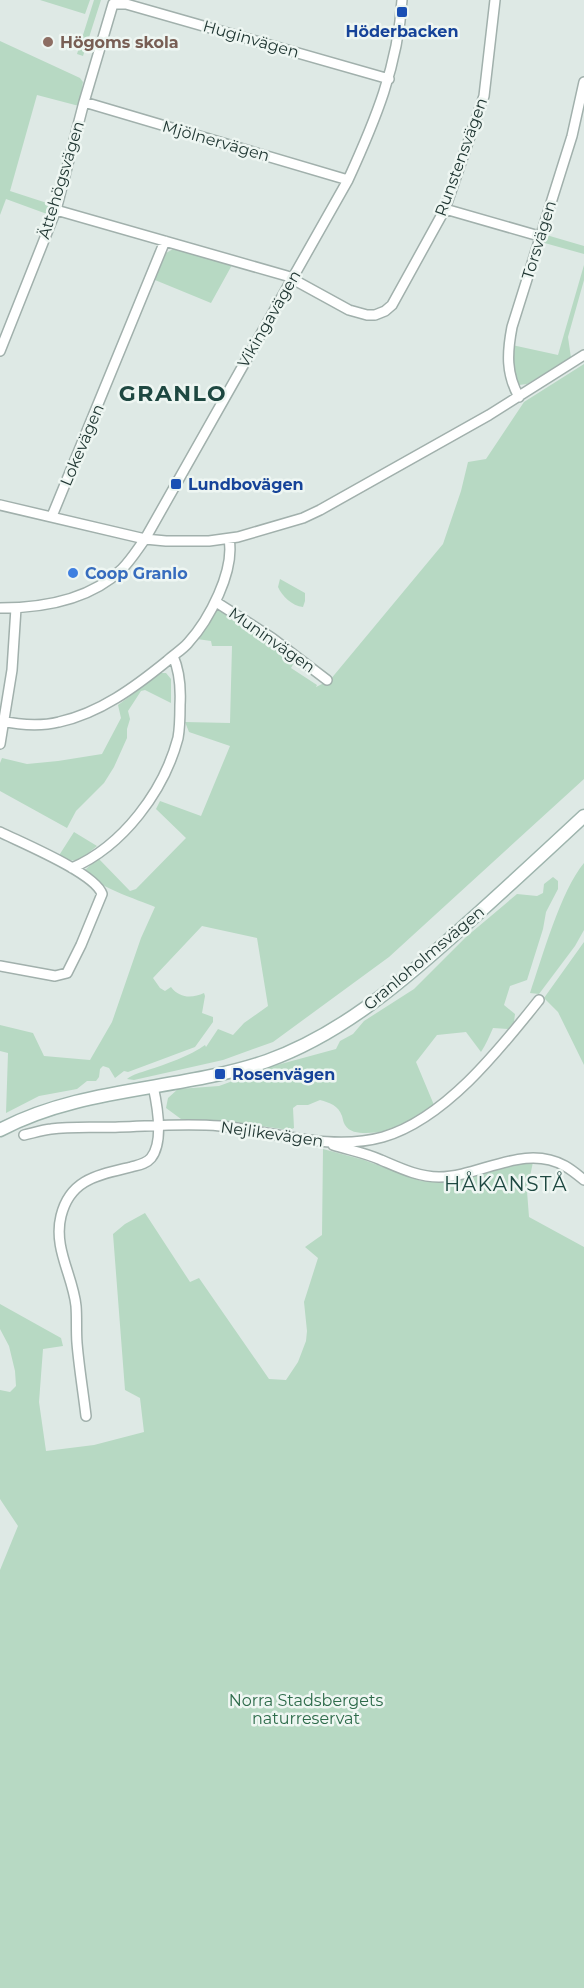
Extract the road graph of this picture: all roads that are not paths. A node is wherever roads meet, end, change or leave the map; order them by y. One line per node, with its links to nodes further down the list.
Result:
1 (402, 0): 4 (street, Vikingavägen)
2 (495, 0): 8 (street, Runstensvägen)
3 (113, 4): 4 (street, Huginvägen); 6 (street, Ättehögsvägen)
4 (389, 79): 7 (street, Vikingavägen)
5 (584, 82): 10 (street, Torsvägen)
6 (84, 102): 7 (street, Mjölnervägen); 9 (street, Ättehögsvägen)
7 (348, 180): 12 (street, Vikingavägen)
8 (446, 209): 10 (street); 12 (street, Runstensvägen)
9 (56, 210): 11 (street, Runstensvägen); 13 (street, Ättehögsvägen)
10 (539, 236): 15 (street, Torsvägen)
11 (165, 241): 12 (street, Runstensvägen); 17 (street, Lokevägen)
12 (292, 278): 19 (street, Vikingavägen)
13 (0, 351)
14 (584, 355): 15 (street)
15 (519, 397): 18 (street)
16 (0, 505): 17 (street)
17 (52, 516): 19 (street)
18 (229, 539): 19 (street); 20 (street)
19 (145, 540): 22 (street, Vikingavägen)
20 (216, 602): 23 (street); 24 (street, Muninvägen)
21 (0, 608): 22 (street, Vikingavägen)
22 (16, 608): 25 (street)
23 (173, 656): 25 (street); 29 (street)
24 (327, 680)
25 (2, 721): 26 (street)
26 (0, 744)
27 (584, 816): 32 (street, Granloholmsvägen)
28 (0, 832): 29 (street)
29 (72, 868): 30 (street)
30 (0, 966)
31 (539, 1000): 36 (street, Nejlikevägen)
32 (153, 1086): 33 (street); 34 (street, Granloholmsvägen)
33 (158, 1126): 35 (street, Nejlikevägen); 36 (street, Nejlikevägen); 38 (street)
34 (0, 1130)
35 (24, 1135)
36 (327, 1143): 37 (street)
37 (584, 1180)
38 (86, 1416)

